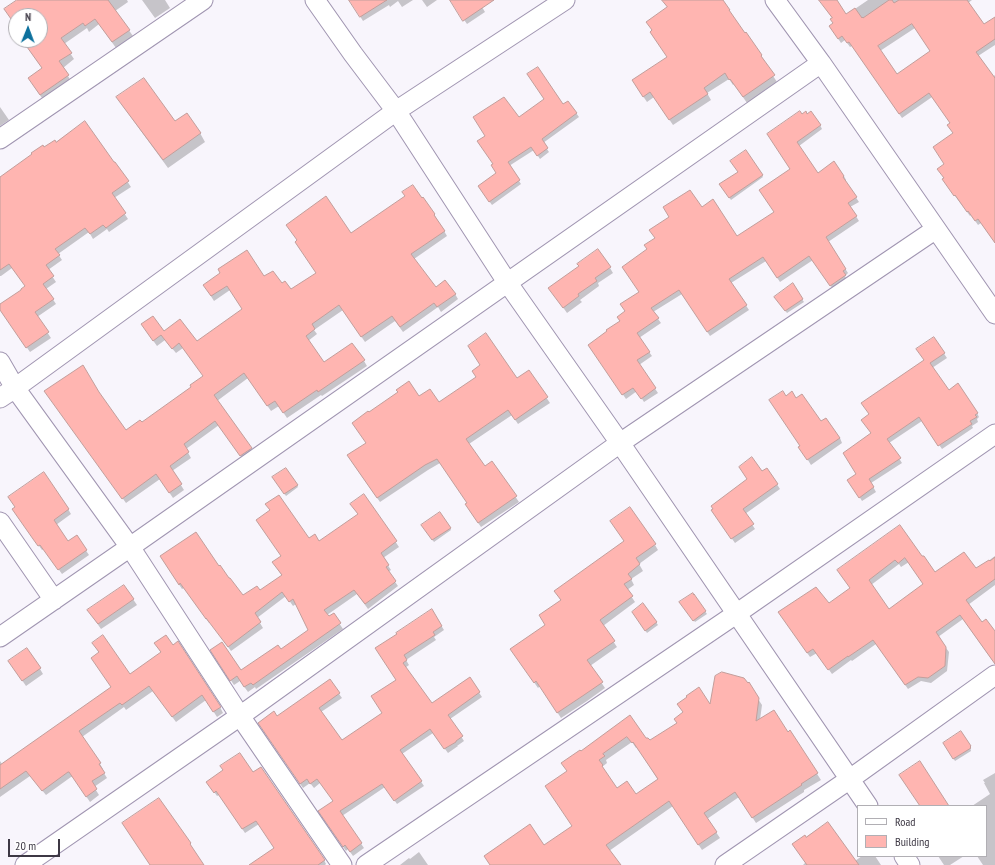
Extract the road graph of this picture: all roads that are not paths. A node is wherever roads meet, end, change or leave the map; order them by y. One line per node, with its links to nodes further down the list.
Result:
1 (203, 0): 7 (street)
2 (315, 0): 6 (street)
3 (564, 0): 6 (street)
4 (775, 0): 5 (street)
5 (821, 63): 8 (street); 9 (street)
6 (396, 111): 9 (street); 12 (street)
7 (0, 139)
8 (936, 229): 10 (street); 14 (street)
9 (507, 282): 14 (street); 16 (street)
10 (995, 314)
11 (0, 362): 12 (street)
12 (8, 393): 16 (street)
13 (995, 434): 18 (street)
14 (620, 443): 18 (street); 21 (street)
15 (0, 522): 17 (street)
16 (130, 547): 17 (street); 21 (street)
17 (54, 600): 19 (street)
18 (736, 614): 22 (street); 26 (street)
19 (0, 637)
20 (995, 675): 22 (street)
21 (240, 716): 24 (street); 25 (street)
22 (850, 779): 23 (street); 27 (street)
23 (867, 805)
24 (25, 865)
25 (342, 865)
26 (366, 865)
27 (726, 865)

